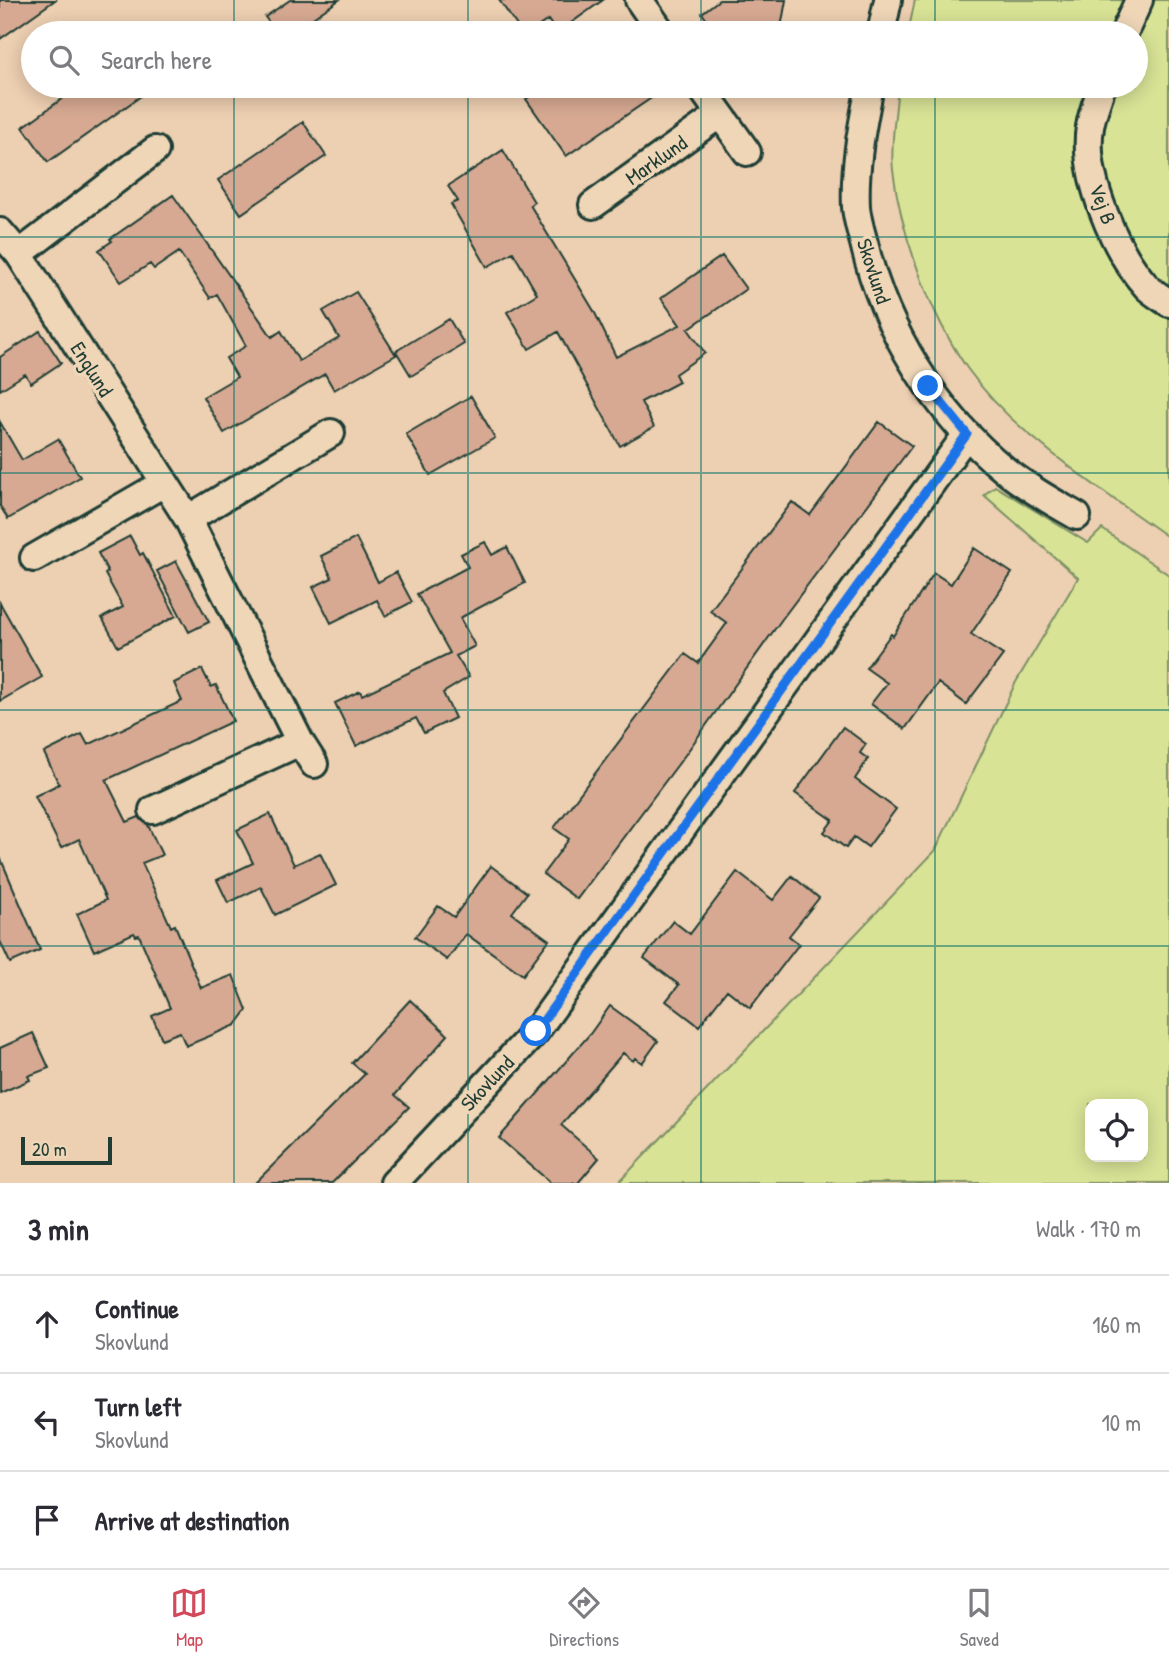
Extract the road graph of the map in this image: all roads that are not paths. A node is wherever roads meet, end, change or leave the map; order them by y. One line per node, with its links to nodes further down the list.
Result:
1 (639, 0): 4 (street)
2 (888, 0): 5 (street)
3 (1139, 0): 6 (street)
4 (654, 21)
5 (884, 21)
6 (1129, 21)
7 (709, 98): 10 (street)
8 (868, 98): 18 (street, Skovlund)
9 (1099, 98): 16 (street, Vej B)
10 (720, 114): 12 (street); 13 (street, Marklund)
11 (155, 150): 15 (street)
12 (747, 152)
13 (593, 205)
14 (0, 232): 15 (street, Englund)
15 (19, 254): 19 (street, Englund)
16 (1169, 303)
17 (331, 433): 21 (street)
18 (967, 434): 20 (street, Skovlund); 24 (street, Skovlund)
19 (164, 483): 21 (street, Englund); 22 (street)
20 (1077, 516)
21 (188, 519): 23 (street, Englund)
22 (34, 558)
23 (153, 810)
24 (394, 1183)

